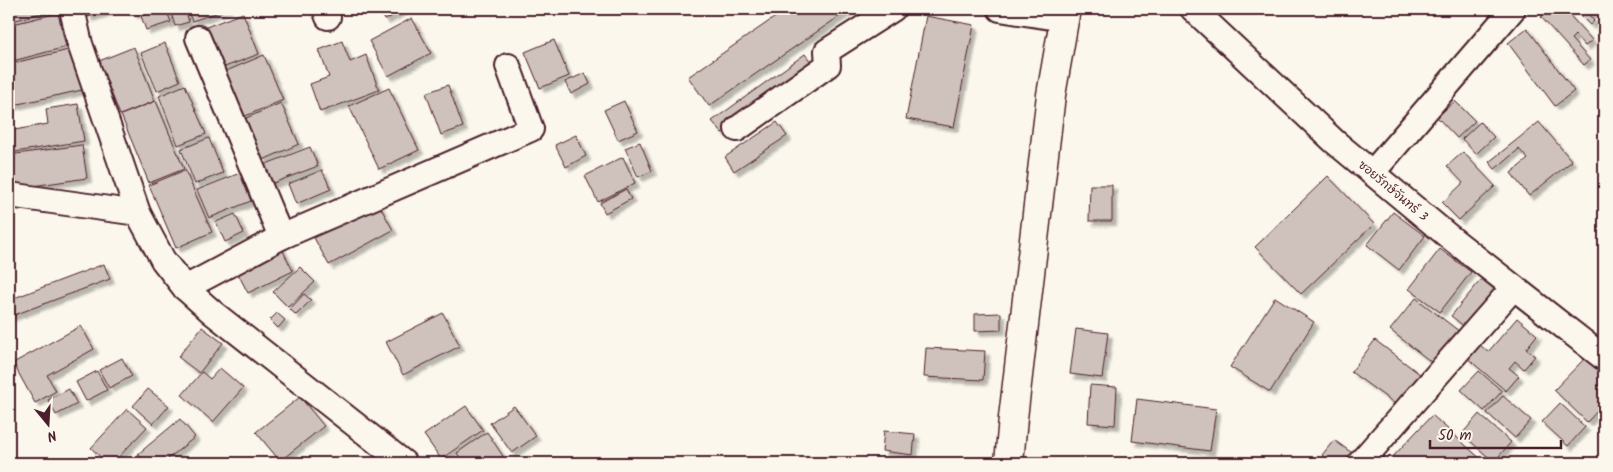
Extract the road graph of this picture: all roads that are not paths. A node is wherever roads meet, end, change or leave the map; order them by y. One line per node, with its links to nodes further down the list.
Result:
1 (72, 9): 12 (street)
2 (893, 9): 9 (street)
3 (1000, 9): 6 (street)
4 (1193, 9): 10 (street, ซอยรักษ์จันทร์ 3)
5 (1513, 9): 10 (street)
6 (1065, 14): 18 (main road)
7 (198, 38): 13 (street)
8 (508, 66): 13 (street)
9 (738, 130)
10 (1372, 173): 15 (street, ซอยรักษ์จันทร์ 3)
11 (9, 196): 12 (street)
12 (138, 213): 14 (street)
13 (281, 237): 14 (street)
14 (185, 288): 17 (street)
15 (1513, 288): 16 (street, ซอยรักษ์จันทร์ 3); 19 (street)
16 (1604, 358)
17 (404, 463)
18 (1009, 463)
19 (1360, 463)

